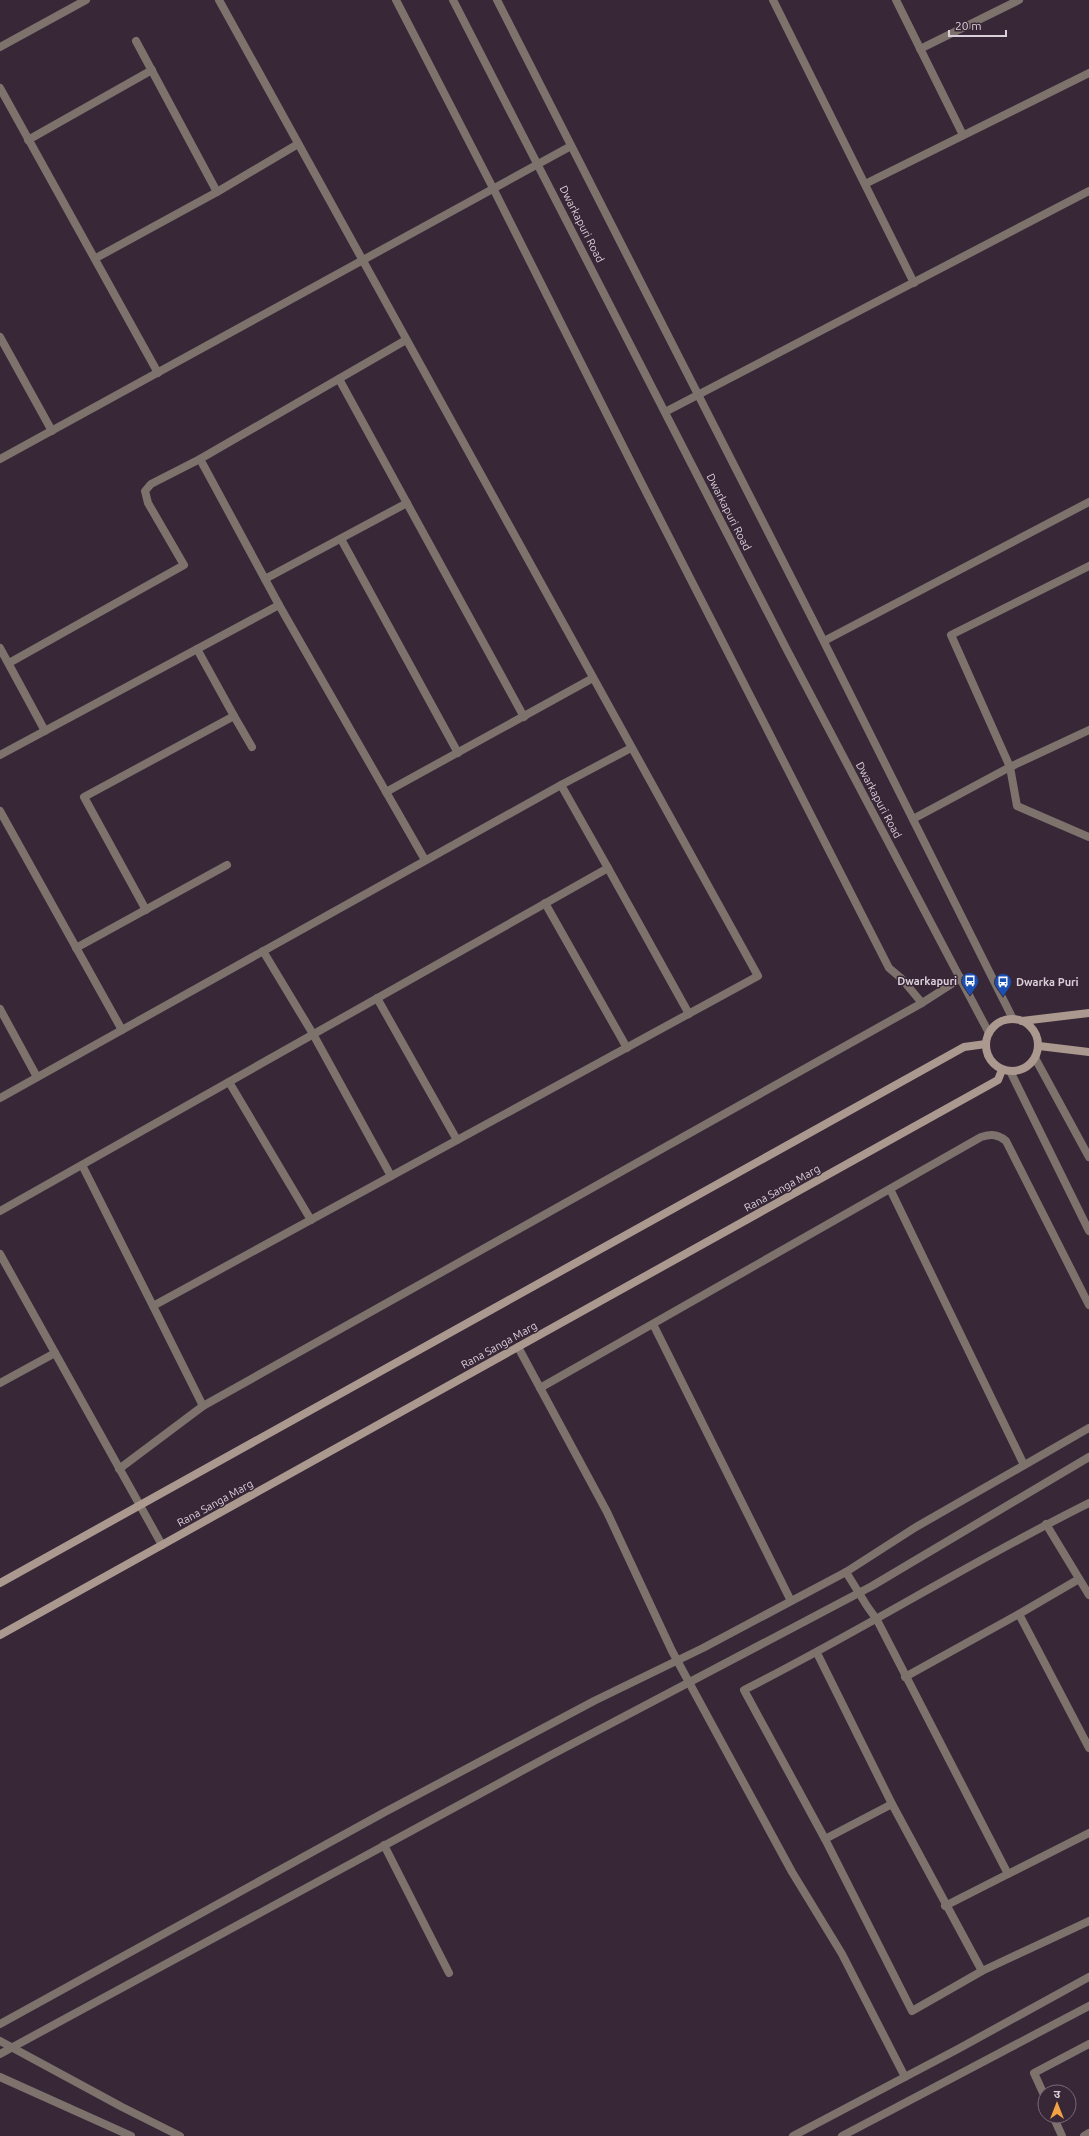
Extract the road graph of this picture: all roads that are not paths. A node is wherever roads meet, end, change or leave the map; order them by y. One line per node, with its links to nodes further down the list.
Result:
1 (86, 0): 11 (street)
2 (219, 0): 18 (street)
3 (396, 0): 22 (street)
4 (453, 0): 20 (street, Dwarkapuri Road)
5 (497, 0): 19 (street, Dwarkapuri Road)
6 (773, 0): 21 (street)
7 (896, 0): 12 (street)
8 (1019, 0): 9 (street)
9 (1004, 3): 12 (street)
10 (136, 41): 13 (street)
11 (0, 47)
12 (920, 49): 16 (street)
13 (152, 70): 17 (street); 24 (street)
14 (1089, 73): 16 (street)
15 (0, 88): 17 (street)
16 (963, 135): 21 (street)
17 (28, 140): 25 (street)
18 (298, 144): 24 (street); 26 (street)
19 (571, 146): 20 (street); 32 (street, Dwarkapuri Road)
20 (539, 165): 22 (street); 33 (street, Dwarkapuri Road)
21 (865, 184): 27 (street)
22 (494, 190): 26 (street); 71 (street)
23 (1089, 191): 27 (street)
24 (217, 192): 25 (street)
25 (96, 258): 30 (street)
26 (363, 262): 29 (street); 30 (street)
27 (914, 283): 32 (street)
28 (0, 337): 34 (street)
29 (406, 340): 31 (street); 47 (street)
30 (158, 373): 34 (street)
31 (339, 379): 36 (street); 38 (street)
32 (698, 396): 33 (street); 43 (street, Dwarkapuri Road)
33 (665, 412): 69 (street, Dwarkapuri Road)
34 (52, 431): 35 (street)
35 (0, 459)
36 (200, 459): 41 (street); 46 (street)
37 (1089, 502): 43 (street)
38 (406, 503): 39 (street); 49 (street)
39 (341, 538): 41 (street); 54 (street)
40 (1089, 566): 56 (street)
41 (265, 579): 42 (street)
42 (279, 605): 45 (street); 58 (street)
43 (824, 641): 60 (street, Dwarkapuri Road)
44 (0, 648): 46 (street)
45 (197, 650): 48 (street); 51 (street)
46 (9, 663): 51 (street)
47 (593, 678): 49 (street); 53 (street)
48 (234, 716): 52 (street); 66 (street)
49 (524, 717): 54 (street)
50 (1089, 730): 56 (street)
51 (45, 731): 55 (street)
52 (252, 747)
53 (631, 748): 57 (street); 74 (street)
54 (458, 753): 58 (street)
55 (0, 755)
56 (1010, 767): 60 (street); 61 (street)
57 (561, 785): 62 (street); 64 (street)
58 (386, 792): 62 (street)
59 (0, 810): 67 (street)
60 (913, 819): 75 (street, Dwarkapuri Road)
61 (1089, 837)
62 (425, 860): 68 (street)
63 (227, 865): 66 (street)
64 (608, 868): 65 (street); 74 (street)
65 (545, 903): 70 (street); 82 (street)
66 (146, 910): 67 (street)
67 (76, 948): 77 (street)
68 (263, 951): 77 (street); 79 (street)
69 (961, 978): 71 (street); 78 (street, Dwarkapuri Road)
70 (377, 998): 79 (street); 89 (street)
71 (922, 1003): 105 (street)
72 (0, 1009): 86 (street)
73 (1089, 1013): 76 (main road)
74 (689, 1014): 82 (street)
75 (1013, 1019): 76 (main road); 78 (main road)
76 (1022, 1021): 81 (main road)
77 (122, 1030): 86 (street)
78 (988, 1033): 80 (main road)
79 (313, 1034): 87 (street); 92 (street)
80 (986, 1044): 85 (main road); 111 (main road)
81 (1039, 1046): 83 (main road); 84 (main road)
82 (626, 1048): 89 (street)
83 (1089, 1052)
84 (1035, 1058): 85 (main road); 90 (street)
85 (1006, 1070): 96 (street); 101 (main road, Rana Sanga Marg)
86 (38, 1077): 88 (street)
87 (229, 1082): 91 (street); 95 (street)
88 (0, 1098)
89 (457, 1140): 92 (street)
90 (1089, 1157)
91 (82, 1165): 94 (street); 99 (street)
92 (391, 1176): 95 (street)
93 (890, 1189): 98 (street); 100 (street); 108 (street)
94 (0, 1211)
95 (311, 1220): 99 (street)
96 (1089, 1231)
97 (0, 1254): 102 (street)
98 (1089, 1305)
99 (153, 1306): 105 (street)
100 (653, 1324): 104 (street); 119 (street)
101 (518, 1347): 104 (street); 113 (main road, Rana Sanga Marg)
102 (55, 1353): 103 (street); 109 (street)
103 (0, 1384)
104 (540, 1388): 124 (street)
105 (203, 1406): 109 (street)
106 (1089, 1428): 108 (street)
107 (1089, 1457): 117 (street)
108 (1024, 1465): 114 (street)
109 (119, 1469): 111 (street)
110 (1089, 1503): 112 (street)
111 (140, 1506): 113 (street); 116 (main road)
112 (1046, 1524): 115 (street); 121 (street)
113 (162, 1545): 122 (main road, Rana Sanga Marg)
114 (846, 1572): 117 (street); 119 (street)
115 (1079, 1579): 118 (street); 120 (street)
116 (0, 1583)
117 (858, 1592): 121 (street); 126 (street)
118 (1089, 1595)
119 (791, 1601): 124 (street)
120 (1019, 1614): 125 (street); 127 (street)
121 (877, 1620): 123 (street); 125 (street)
122 (0, 1635)
123 (817, 1653): 128 (street); 130 (street)
124 (677, 1661): 126 (street); 139 (street)
125 (905, 1677): 132 (street)
126 (689, 1681): 131 (street); 145 (street)
127 (1089, 1748)
128 (892, 1804): 130 (street); 133 (street)
129 (1089, 1834): 132 (street)
130 (825, 1839): 135 (street)
131 (384, 1845): 136 (street); 142 (street)
132 (1008, 1874): 133 (street)
133 (945, 1906): 135 (street)
134 (1089, 1920): 135 (street)
135 (982, 1971)
136 (449, 1973)
137 (1089, 1977): 145 (street)
138 (1089, 2006): 152 (street)
139 (0, 2024)
140 (0, 2041): 142 (street)
141 (1089, 2044): 146 (street)
142 (11, 2048): 143 (street); 150 (street)
143 (0, 2054)
144 (0, 2077): 149 (street)
145 (905, 2077): 151 (street)
146 (1039, 2084)
147 (1057, 2124): 153 (street)
148 (1089, 2133): 154 (street)
149 (131, 2136)
150 (180, 2136)
151 (793, 2136)
152 (842, 2136)
153 (1062, 2136)
154 (1084, 2136)

